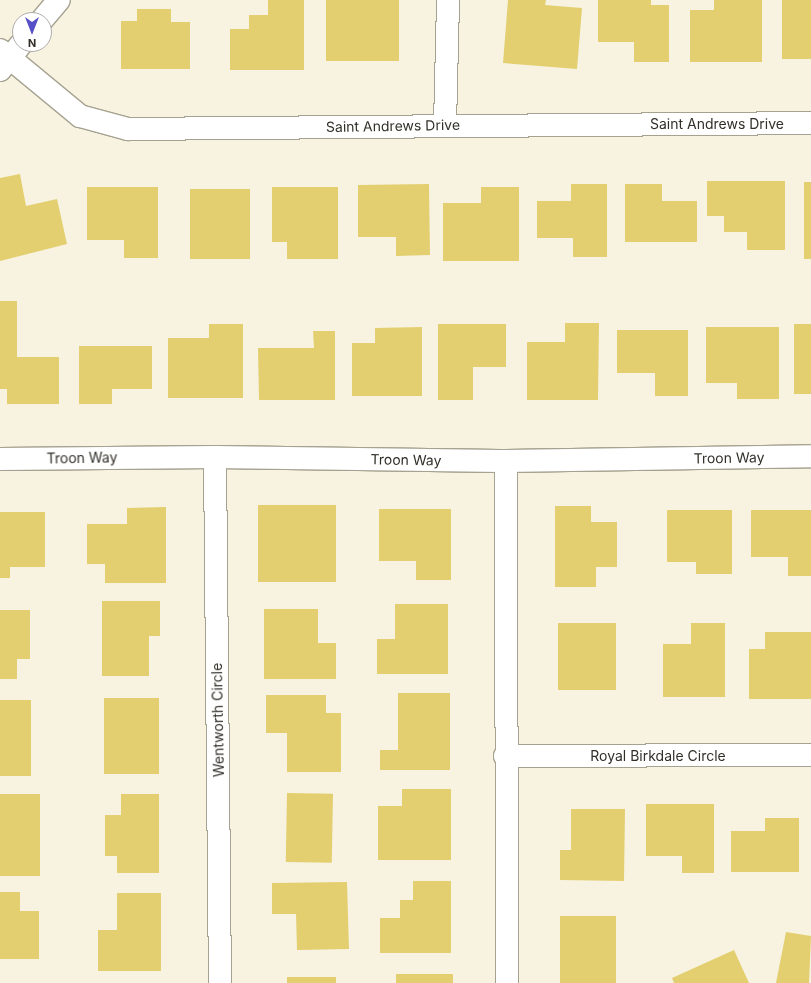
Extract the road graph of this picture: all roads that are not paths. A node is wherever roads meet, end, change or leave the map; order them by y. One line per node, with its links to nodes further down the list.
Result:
1 (59, 0): 3 (street)
2 (448, 0): 6 (street)
3 (49, 12)
4 (7, 55): 6 (street, Saint Andrews Drive)
5 (811, 123): 6 (street, Saint Andrews Drive)
6 (445, 125)
7 (215, 456): 9 (street, Troon Way); 10 (street, Troon Way); 13 (street, Wentworth Circle)
8 (811, 456): 10 (street, Troon Way)
9 (0, 459)
10 (506, 461): 12 (street)
11 (811, 755): 12 (street, Royal Birkdale Circle)
12 (505, 756): 14 (street)
13 (220, 983)
14 (507, 983)

